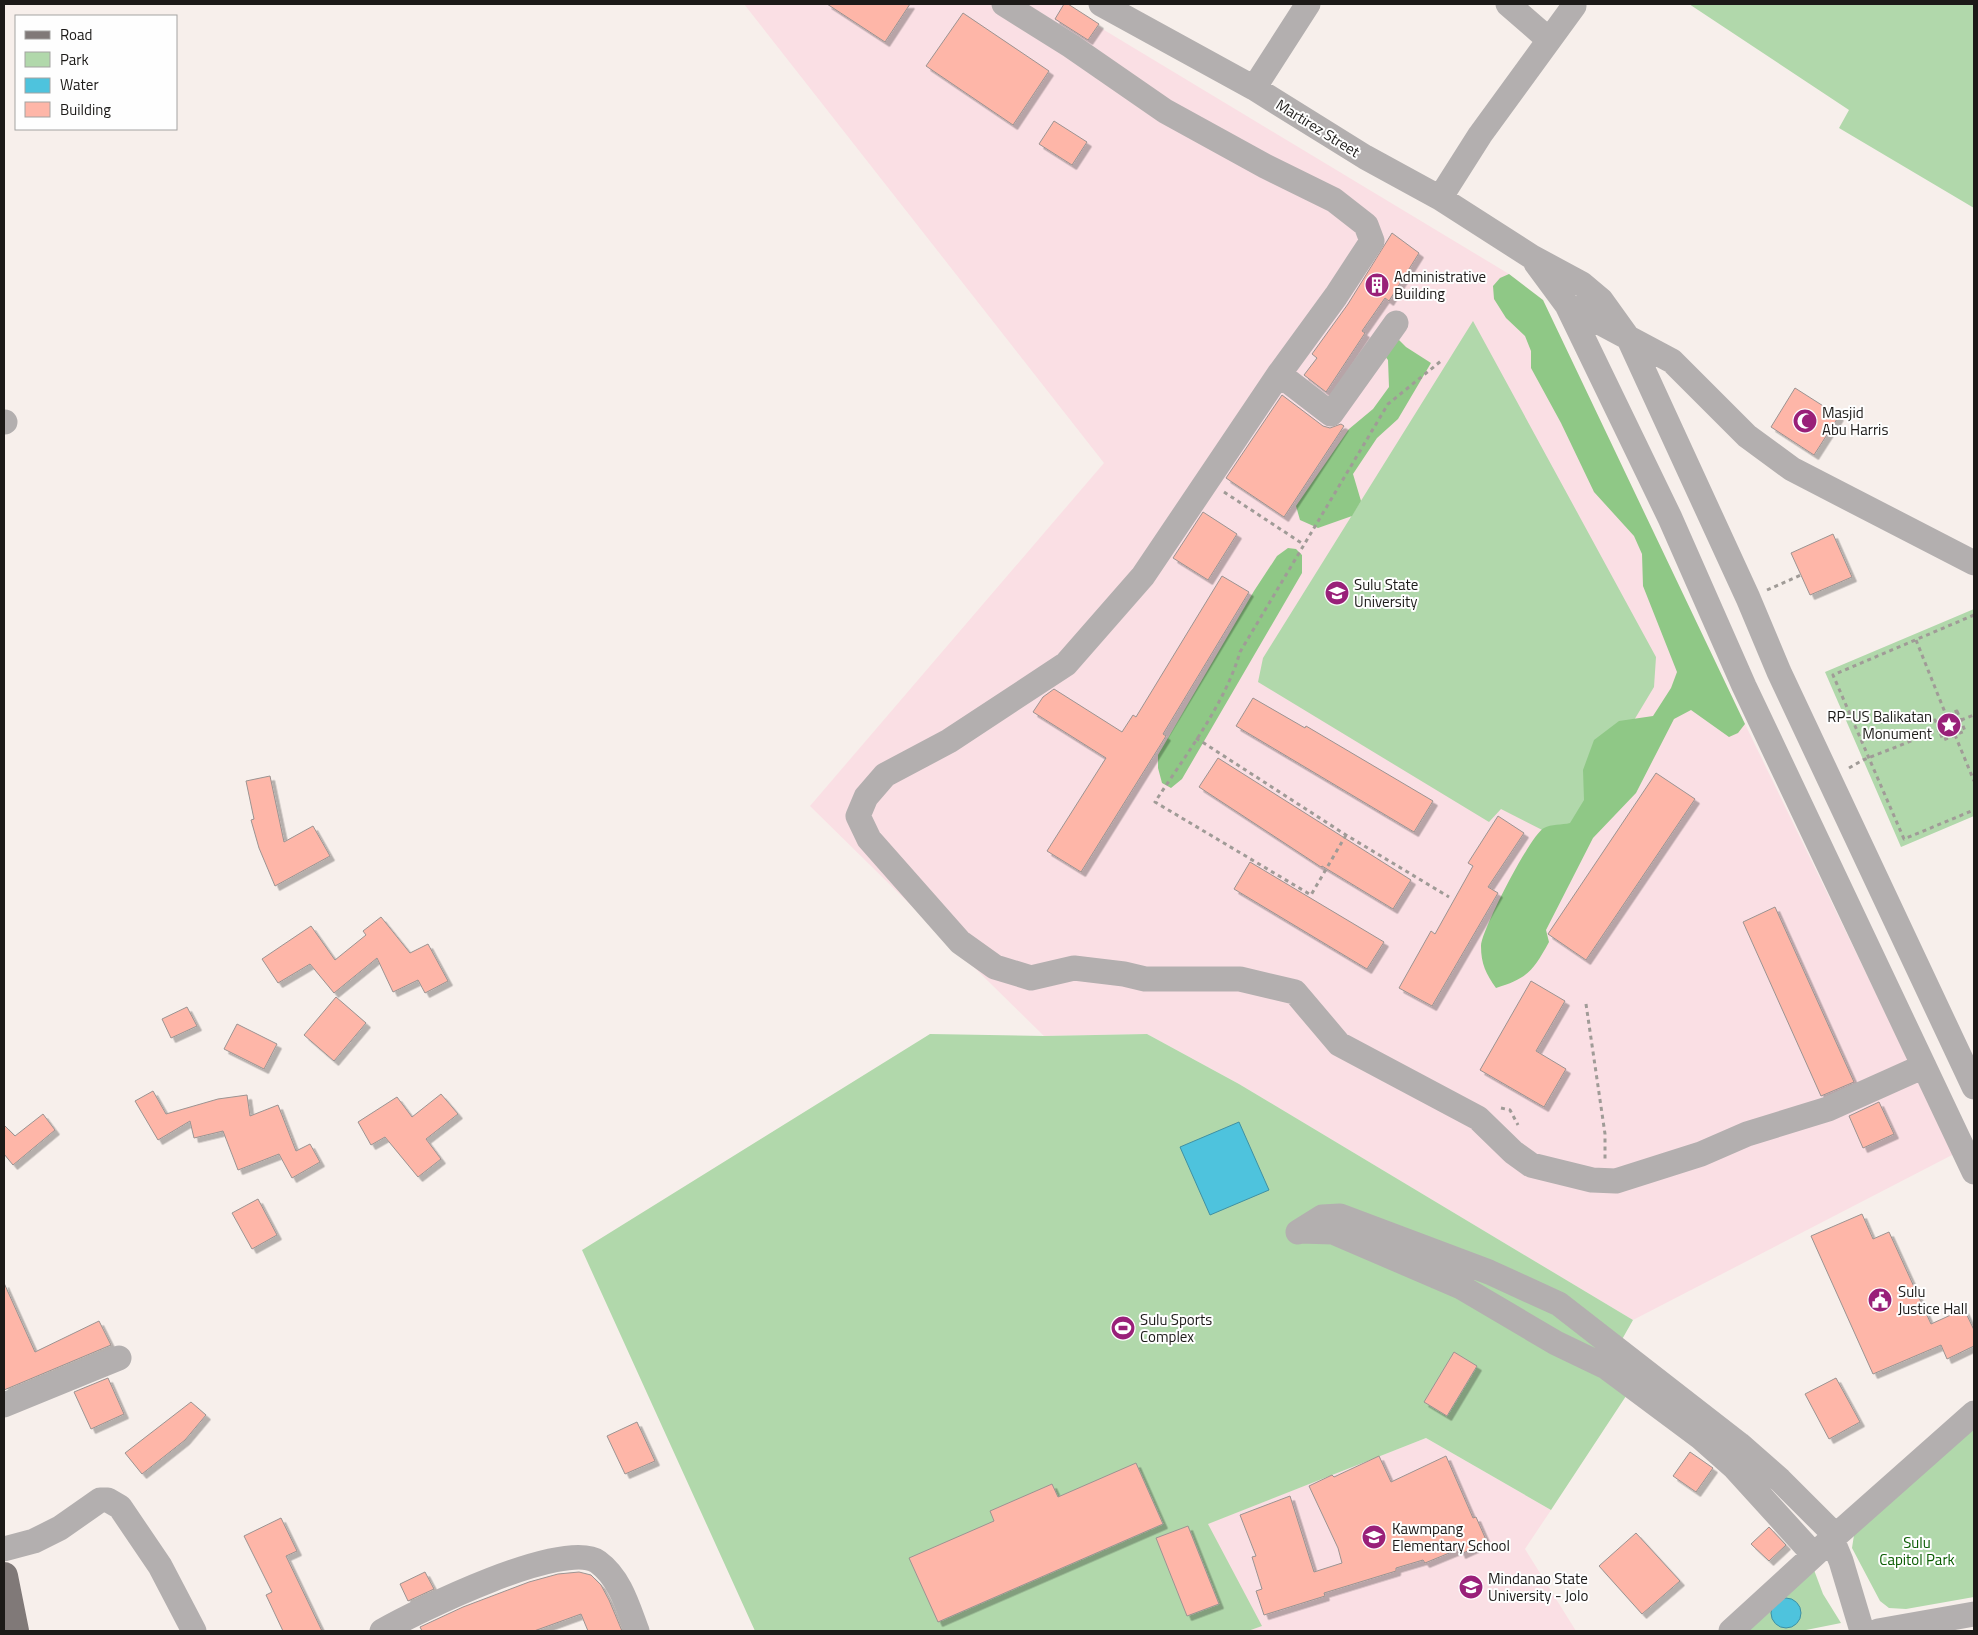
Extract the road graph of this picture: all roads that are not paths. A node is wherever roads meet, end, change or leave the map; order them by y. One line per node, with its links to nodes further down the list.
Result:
1 (1004, 4): 13 (street)
2 (1101, 4): 7 (street, Martirez Street)
3 (1308, 4): 7 (street)
4 (1508, 4): 6 (street)
5 (1574, 6): 6 (street)
6 (1548, 40): 8 (street)
7 (1254, 88): 8 (street, Martirez Street)
8 (1440, 198): 9 (street, Martirez Street)
9 (1532, 257): 10 (street); 12 (street, Martirez Street)
10 (1567, 305): 12 (street); 16 (street)
11 (1396, 323): 13 (street)
12 (1629, 339): 14 (street); 15 (street, Martirez Street)
13 (1279, 374): 17 (street)
14 (1974, 563)
15 (1779, 672): 16 (street); 18 (street, Martirez Street)
16 (1744, 686): 17 (street)
17 (1924, 1066): 19 (street)
18 (1974, 1088)
19 (1974, 1169)
20 (1483, 1270): 21 (street); 21 (street); 25 (street)
21 (1471, 1293): 25 (street)
22 (119, 1358): 23 (street)
23 (4, 1405)
24 (1974, 1413): 25 (street)
25 (1827, 1543): 33 (street); 34 (street)
26 (4, 1549): 30 (street)
27 (4, 1576): 29 (main road)
28 (1974, 1614): 35 (street)
29 (16, 1631)
30 (194, 1631)
31 (382, 1631): 32 (street)
32 (637, 1631)
33 (1731, 1631)
34 (1862, 1631)
35 (1878, 1631)

